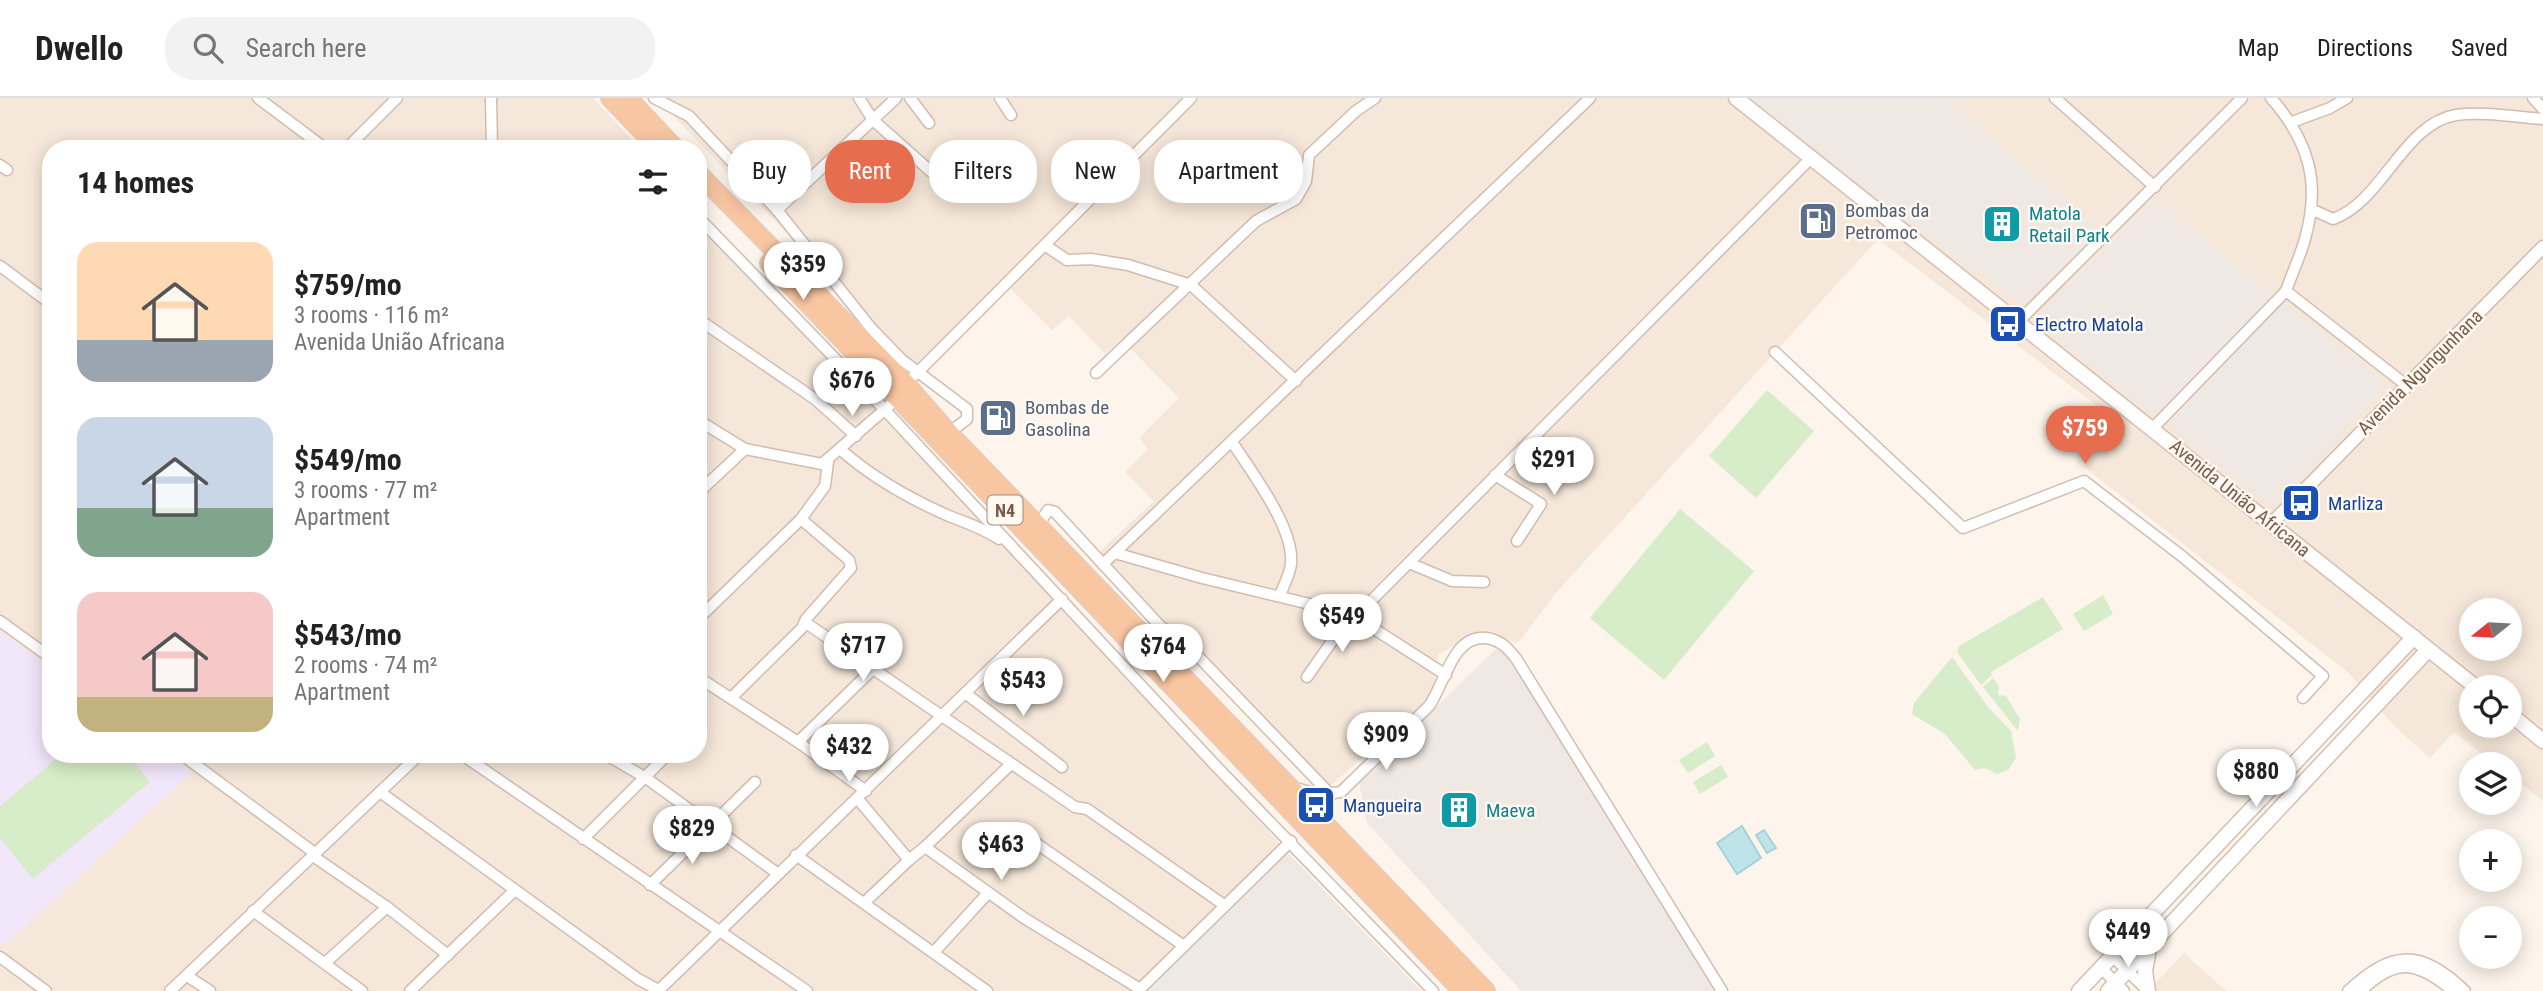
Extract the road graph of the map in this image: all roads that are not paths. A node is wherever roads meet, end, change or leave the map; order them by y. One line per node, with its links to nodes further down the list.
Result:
1 (258, 98): 26 (street)
2 (397, 98): 27 (street)
3 (491, 98): 28 (street)
4 (610, 98): 29 (highway)
5 (628, 98): 30 (highway)
6 (654, 98): 36 (street)
7 (859, 98): 23 (street)
8 (896, 98): 23 (street)
9 (910, 98): 25 (street)
10 (1000, 98): 21 (street)
11 (1191, 98): 39 (street)
12 (1375, 98): 42 (street)
13 (1590, 98): 49 (street)
14 (1736, 98): 31 (main road, Avenida União Africana)
15 (2055, 98): 34 (street)
16 (2242, 98): 34 (street)
17 (2272, 98): 24 (street)
18 (2347, 98): 24 (street)
19 (2533, 98): 20 (street)
20 (2543, 109)
21 (1011, 115)
22 (2543, 119): 37 (street)
23 (873, 120): 32 (street); 36 (street)
24 (2292, 122): 37 (street)
25 (929, 124)
26 (314, 140)
27 (355, 140)
28 (492, 140)
29 (650, 140)
30 (668, 140)
31 (1810, 159): 45 (main road, Avenida União Africana); 60 (street)
32 (929, 170)
33 (707, 182): 51 (highway, N4)
34 (2155, 187): 45 (street)
35 (707, 199): 51 (highway, N4)
36 (777, 210): 51 (street)
37 (2313, 210): 43 (street)
38 (707, 225): 51 (street)
39 (1046, 246): 42 (street); 51 (street)
40 (2543, 247): 50 (street, Avenida Ngungunhana)
41 (0, 266): 44 (street)
42 (1191, 285): 48 (street); 49 (street)
43 (2286, 290): 50 (street); 53 (street)
44 (42, 297)
45 (2017, 323): 53 (main road, Avenida União Africana)
46 (707, 325): 55 (street)
47 (1775, 352): 91 (street)
48 (1096, 373)
49 (1296, 381): 56 (street)
50 (2406, 385): 63 (street, Avenida Ngungunhana)
51 (902, 391): 54 (highway, N4); 54 (street); 55 (street); 66 (street); 147 (highway, N4)
52 (707, 426): 57 (street)
53 (2153, 428): 63 (main road, Avenida União Africana)
54 (949, 433): 64 (highway, N4)
55 (856, 436): 58 (street)
56 (1232, 442): 67 (street); 71 (street)
57 (745, 449): 59 (street); 61 (street)
58 (841, 450): 59 (street); 66 (street)
59 (828, 462): 62 (street)
60 (1495, 475): 65 (street); 68 (street)
61 (707, 485)
62 (801, 519): 73 (street); 77 (street)
63 (2272, 523): 76 (main road, Avenida União Africana)
64 (1038, 526): 69 (street); 105 (highway, N4)
65 (1517, 541)
66 (1013, 549): 72 (street)
67 (1115, 553): 69 (street); 71 (street)
68 (1409, 563): 70 (street); 74 (street)
69 (1103, 564): 108 (street)
70 (1484, 582)
71 (1280, 595): 74 (street)
72 (1062, 599): 89 (street); 112 (street)
73 (707, 610)
74 (1354, 615): 85 (street); 87 (street)
75 (0, 621): 80 (street)
76 (2395, 621): 78 (main road, Avenida União Africana); 81 (main road)
77 (806, 623): 83 (street); 90 (street)
78 (2414, 637): 79 (main road, Avenida União Africana); 81 (main road)
79 (2428, 650): 82 (main road); 84 (main road, Avenida União Africana)
80 (42, 651)
81 (2395, 658): 130 (main road)
82 (2410, 669): 84 (main road); 127 (main road)
83 (872, 670): 92 (street); 95 (street)
84 (2454, 670): 86 (main road, Avenida União Africana)
85 (1446, 675): 108 (street); 149 (street)
86 (2460, 675)
87 (1307, 677)
88 (707, 682): 90 (street)
89 (965, 693): 92 (street); 102 (street)
90 (732, 697): 95 (street)
91 (2304, 698)
92 (941, 715): 101 (street); 107 (street)
93 (2522, 724): 94 (main road)
94 (2543, 741)
95 (798, 742): 107 (street)
96 (192, 763): 114 (street)
97 (411, 763): 106 (street)
98 (474, 763): 110 (street)
99 (620, 763): 103 (street)
100 (660, 763): 103 (street)
101 (1011, 764): 113 (street); 122 (street)
102 (1062, 768)
103 (646, 778): 109 (street); 110 (street)
104 (755, 782): 109 (street)
105 (1287, 785): 108 (street); 148 (highway, N4)
106 (380, 792): 114 (street); 119 (street)
107 (861, 795): 115 (street); 116 (street)
108 (1331, 795)
109 (712, 824): 117 (street); 118 (street)
110 (583, 839): 118 (street)
111 (1033, 841): 126 (street)
112 (1291, 841): 122 (street); 146 (street)
113 (925, 847): 116 (street); 120 (street)
114 (315, 855): 123 (street); 124 (street)
115 (796, 855): 117 (street); 121 (street)
116 (909, 860): 121 (street)
117 (777, 873): 125 (street)
118 (650, 885): 125 (street)
119 (515, 890): 129 (street); 143 (street)
120 (988, 893): 128 (street); 137 (street)
121 (865, 902): 128 (street)
122 (1224, 905): 126 (street)
123 (387, 907): 129 (street); 132 (street)
124 (253, 911): 132 (street); 135 (street)
125 (719, 930): 143 (street); 144 (street)
126 (1184, 946): 137 (street)
127 (2149, 949): 134 (main road); 151 (main road)
128 (934, 952): 145 (street)
129 (448, 955): 142 (street)
130 (2112, 956): 133 (main road); 134 (street)
131 (0, 957): 138 (street)
132 (325, 963): 141 (street)
133 (2101, 968): 136 (street); 150 (main road)
134 (2126, 971): 136 (main road); 151 (street)
135 (187, 976): 139 (street); 140 (street)
136 (2116, 988)
137 (1139, 990)
138 (46, 991)
139 (170, 991)
140 (210, 991)
141 (362, 991)
142 (410, 991)
143 (659, 991)
144 (807, 991)
145 (987, 991)
146 (1433, 991)
147 (1462, 991)
148 (1486, 991)
149 (1722, 991)
150 (2078, 991)
151 (2148, 991)
152 (2348, 991): 155 (street)
153 (2361, 991): 154 (street)
154 (2453, 991)
155 (2465, 991)

